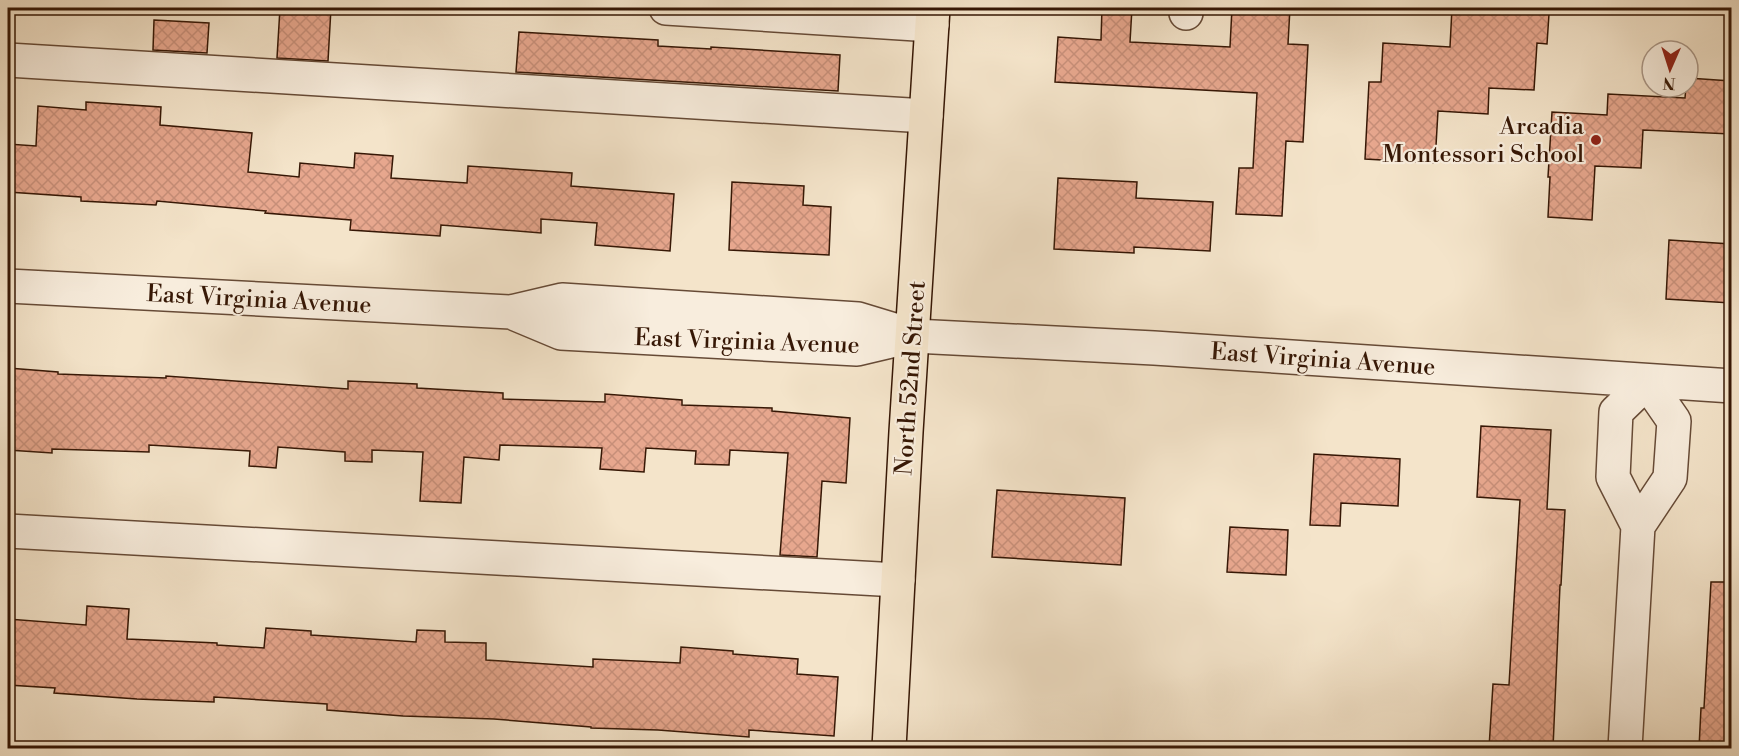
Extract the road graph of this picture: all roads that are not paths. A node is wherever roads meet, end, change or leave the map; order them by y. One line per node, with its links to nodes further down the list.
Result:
1 (666, 8): 2 (street)
2 (933, 16): 4 (main road, North 52nd Street)
3 (8, 60): 4 (street)
4 (926, 116): 6 (main road, North 52nd Street)
5 (8, 286): 6 (street, East Virginia Avenue)
6 (914, 336): 7 (street, East Virginia Avenue); 11 (main road, North 52nd Street)
7 (1647, 382): 8 (street, East Virginia Avenue); 9 (street); 9 (street)
8 (1731, 386)
9 (1638, 526): 13 (street)
10 (8, 531): 11 (street)
11 (898, 579): 12 (main road, North 52nd Street)
12 (889, 748)
13 (1625, 748)

